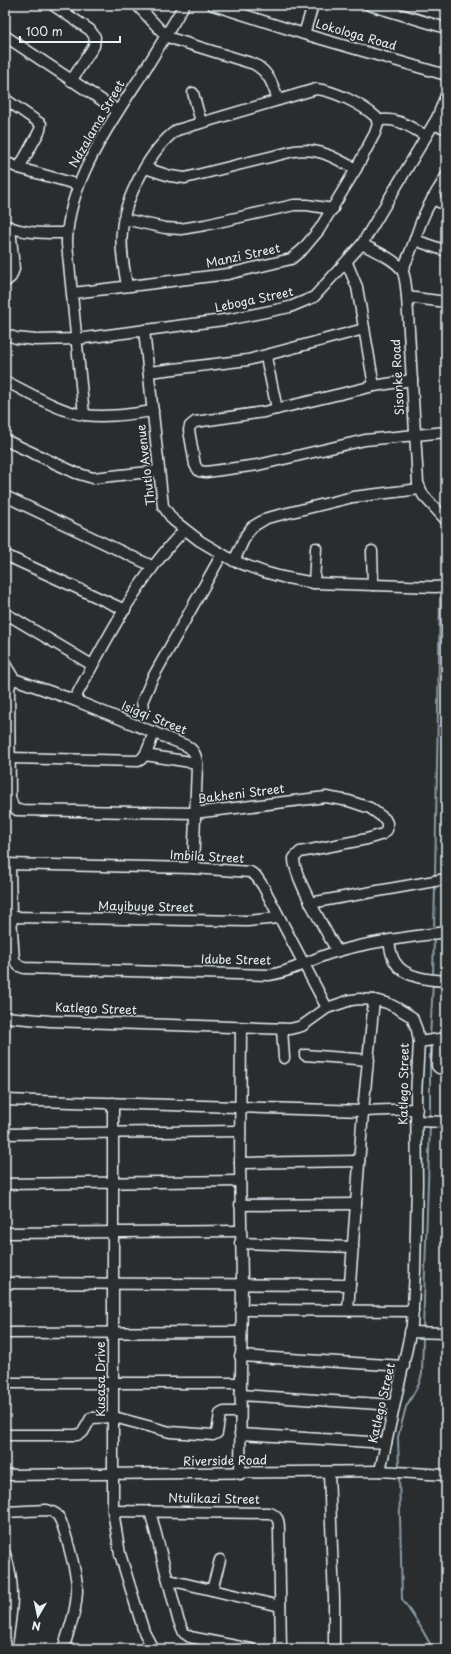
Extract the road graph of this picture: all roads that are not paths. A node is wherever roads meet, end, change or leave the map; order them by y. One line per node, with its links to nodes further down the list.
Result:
1 (53, 5): 12 (street)
2 (136, 5): 10 (street)
3 (184, 5): 10 (street, Ndzalama Street)
4 (212, 5): 8 (street, Lokologa Road)
5 (313, 5): 8 (street)
6 (369, 5): 7 (street)
7 (446, 28)
8 (304, 34): 11 (street, Lokologa Road)
9 (5, 36): 12 (street)
10 (166, 36): 16 (street); 17 (street, Ndzalama Street)
11 (446, 75)
12 (71, 81): 17 (street)
13 (193, 93): 19 (street)
14 (446, 95): 20 (street, Leboga Street)
15 (5, 99): 24 (street)
16 (278, 100): 18 (street); 19 (street)
17 (118, 111): 28 (street, Ndzalama Street)
18 (377, 121): 22 (street); 26 (street, Manzi Street)
19 (201, 122): 25 (street)
20 (433, 125): 21 (street); 22 (street, Leboga Street)
21 (446, 128)
22 (426, 136): 36 (street, Leboga Street)
23 (5, 162): 24 (street)
24 (18, 168): 28 (street)
25 (145, 168): 26 (street); 32 (street)
26 (356, 169): 31 (street, Manzi Street)
27 (446, 176): 29 (street)
28 (79, 185): 34 (street, Ndzalama Street)
29 (432, 199): 30 (street); 35 (street)
30 (446, 205)
31 (333, 209): 32 (street); 41 (street, Manzi Street)
32 (124, 219): 41 (street)
33 (8, 226): 34 (street); 40 (street)
34 (67, 233): 42 (street, Ndzalama Street)
35 (415, 240): 37 (street); 39 (street)
36 (362, 244): 38 (street, Leboga Street); 39 (street)
37 (446, 251)
38 (347, 263): 45 (street); 46 (street, Leboga Street)
39 (402, 270): 43 (street, Sisonke Road)
40 (5, 282)
41 (126, 286): 42 (street, Manzi Street)
42 (72, 293): 48 (street, Ndzalama Street)
43 (407, 297): 44 (street); 51 (street, Sisonke Road)
44 (446, 302)
45 (364, 329): 49 (street); 53 (street)
46 (144, 330): 48 (street, Leboga Street); 50 (street, Thutlo Avenue)
47 (5, 334): 48 (street, Leboga Street)
48 (77, 339): 56 (street, Ndzalama Street)
49 (266, 357): 50 (street); 54 (street)
50 (149, 372): 55 (street, Thutlo Avenue)
51 (412, 380): 53 (street); 58 (street, Sisonke Road)
52 (5, 381): 56 (street)
53 (374, 386): 54 (street)
54 (277, 409): 58 (street)
55 (153, 411): 56 (street); 60 (street, Thutlo Avenue)
56 (84, 415)
57 (446, 432): 58 (street)
58 (414, 436): 61 (street, Sisonke Road)
59 (5, 440): 60 (street)
60 (158, 471): 64 (street, Thutlo Avenue)
61 (420, 489): 63 (street); 69 (street)
62 (5, 496): 70 (street)
63 (446, 520)
64 (184, 530): 67 (street, Thutlo Avenue); 70 (street)
65 (316, 548): 71 (street)
66 (372, 551): 72 (street)
67 (222, 554): 69 (street, Thutlo Avenue); 80 (street)
68 (5, 555): 74 (street)
69 (234, 561): 71 (street, Thutlo Avenue)
70 (152, 566): 74 (street)
71 (314, 583): 72 (street, Thutlo Avenue)
72 (373, 585): 73 (street, Thutlo Avenue)
73 (446, 586)
74 (125, 610): 77 (street)
75 (5, 613): 77 (street)
76 (5, 664): 78 (street)
77 (92, 665): 79 (street)
78 (14, 679): 79 (street, Isigqi Street); 83 (street, Bakheni Street)
79 (74, 700): 81 (street, Isigqi Street)
80 (143, 708)
81 (154, 732): 82 (street); 84 (street, Isigqi Street)
82 (144, 755): 83 (street); 84 (street)
83 (10, 758): 85 (street, Bakheni Street)
84 (197, 763): 85 (street)
85 (194, 813): 87 (street); 89 (street, Bakheni Street)
86 (7, 864): 87 (street, Imbila Street); 90 (street)
87 (193, 868): 91 (street, Imbila Street)
88 (446, 879): 89 (street)
89 (310, 903): 94 (street, Bakheni Street)
90 (11, 917): 91 (street, Mayibuye Street); 95 (street, Idube Street)
91 (279, 918): 95 (street, Imbila Street)
92 (446, 932): 93 (street, Idube Street)
93 (389, 941): 94 (street, Idube Street); 96 (street)
94 (337, 951): 95 (street, Idube Street)
95 (304, 964): 98 (street, Imbila Street)
96 (446, 981)
97 (374, 1000): 98 (street, Katlego Street); 103 (street, Katlego Street); 106 (street)
98 (327, 1008): 101 (street, Katlego Street)
99 (5, 1017): 100 (street, Katlego Street)
100 (241, 1028): 101 (street, Katlego Street); 110 (street)
101 (282, 1029): 105 (street)
102 (442, 1039): 103 (street); 107 (street)
103 (419, 1042): 111 (street, Katlego Street)
104 (305, 1055): 106 (street)
105 (284, 1058)
106 (369, 1060): 112 (street)
107 (446, 1069)
108 (5, 1100): 109 (street)
109 (112, 1103): 110 (street); 116 (street, Kusasa Drive)
110 (240, 1107): 112 (street); 115 (street)
111 (416, 1110): 112 (street); 113 (street, Katlego Street)
112 (362, 1111): 118 (street)
113 (416, 1121): 114 (street); 136 (street, Katlego Street)
114 (446, 1122)
115 (240, 1132): 116 (street); 119 (street)
116 (113, 1133): 117 (street); 121 (street, Kusasa Drive)
117 (5, 1134)
118 (359, 1161): 119 (street); 123 (street)
119 (240, 1163): 120 (street)
120 (240, 1181): 121 (street); 124 (street)
121 (113, 1182): 122 (street); 126 (street, Kusasa Drive)
122 (5, 1184)
123 (356, 1204): 124 (street); 129 (street)
124 (240, 1205): 125 (street)
125 (240, 1231): 126 (street); 128 (street)
126 (113, 1232): 127 (street); 131 (street, Kusasa Drive)
127 (5, 1233)
128 (240, 1243): 129 (street); 132 (street)
129 (353, 1247): 133 (street)
130 (5, 1283): 131 (street)
131 (113, 1283): 132 (street); 140 (street, Kusasa Drive)
132 (242, 1283): 133 (street); 134 (street)
133 (350, 1285): 135 (street)
134 (241, 1310): 135 (street); 137 (street)
135 (348, 1310): 136 (street)
136 (413, 1311): 138 (street, Katlego Street)
137 (240, 1332): 140 (street); 142 (street)
138 (410, 1332): 141 (street); 143 (street, Katlego Street)
139 (5, 1333): 140 (street)
140 (114, 1333): 144 (street, Kusasa Drive)
141 (446, 1333)
142 (240, 1356): 143 (street); 145 (street)
143 (404, 1366): 148 (street, Katlego Street)
144 (114, 1383): 145 (street); 146 (street); 150 (street, Kusasa Drive)
145 (240, 1383): 147 (street)
146 (5, 1384)
147 (240, 1395): 148 (street); 149 (street)
148 (394, 1405): 153 (street, Katlego Street)
149 (240, 1412): 150 (street); 151 (street)
150 (114, 1417): 152 (street); 158 (street, Kusasa Drive)
151 (240, 1434): 153 (street); 156 (street)
152 (5, 1435)
153 (386, 1443): 154 (street, Katlego Street)
154 (380, 1471): 155 (street, Riverside Road); 159 (street, Riverside Road)
155 (330, 1472): 156 (street, Riverside Road); 173 (street)
156 (240, 1474): 158 (street, Riverside Road)
157 (5, 1475): 158 (street, Riverside Road)
158 (114, 1475): 160 (street, Kusasa Drive)
159 (446, 1475)
160 (113, 1511): 161 (street, Ntulikazi Street); 170 (street, Kusasa Drive)
161 (150, 1511): 165 (street); 167 (street, Ntulikazi Street)
162 (5, 1512): 169 (street)
163 (5, 1554): 168 (street)
164 (220, 1560): 166 (street)
165 (169, 1580): 166 (street); 171 (street)
166 (212, 1590): 167 (street)
167 (280, 1606): 172 (street, Ntulikazi Street)
168 (6, 1649)
169 (63, 1649)
170 (153, 1649)
171 (251, 1649)
172 (281, 1649)
173 (334, 1649)

